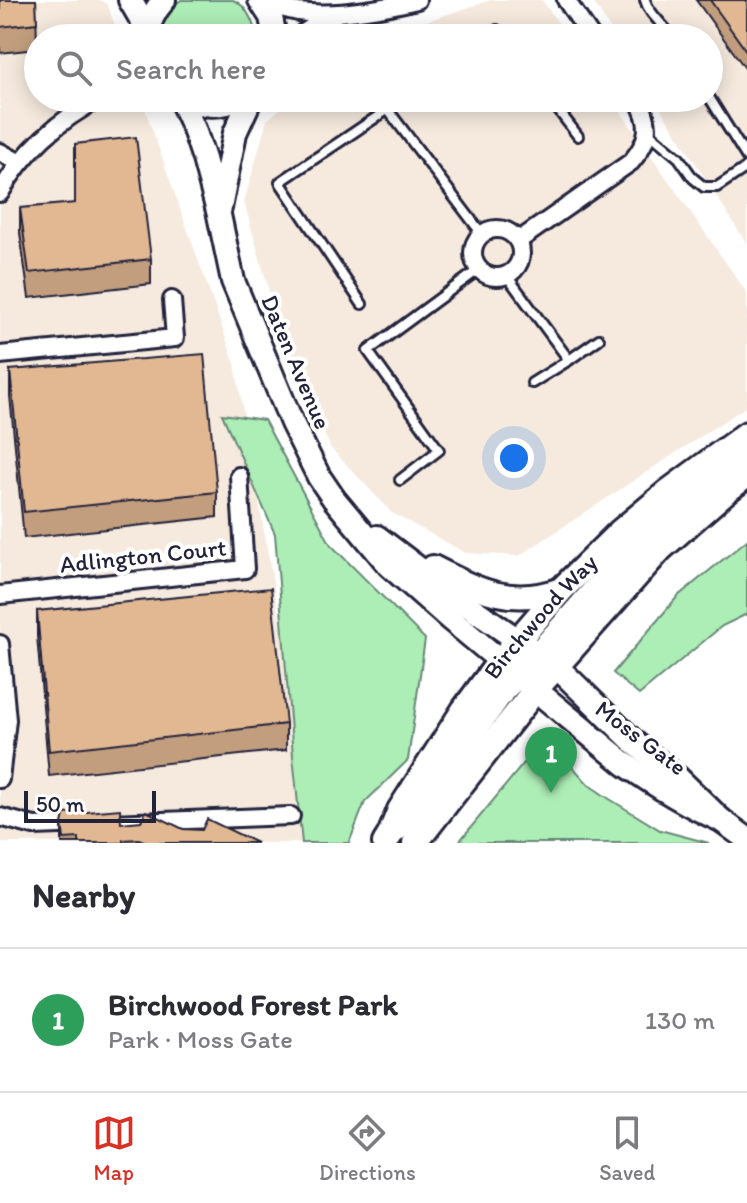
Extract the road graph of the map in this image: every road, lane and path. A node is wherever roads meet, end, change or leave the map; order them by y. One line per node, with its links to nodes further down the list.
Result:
1 (130, 0): 8 (street)
2 (164, 0): 9 (street)
3 (417, 0): 7 (street)
4 (566, 0): 12 (street)
5 (645, 0): 13 (lane)
6 (261, 1): 7 (street); 10 (street)
7 (343, 12): 11 (street)
8 (143, 24)
9 (151, 24)
10 (272, 24)
11 (317, 24)
12 (582, 24)
13 (662, 24)
14 (77, 112): 26 (street)
15 (186, 112): 29 (street, Daten Avenue)
16 (245, 112): 29 (street, Daten Avenue)
17 (385, 112): 35 (lane)
18 (390, 112): 30 (lane)
19 (560, 112): 23 (lane)
20 (644, 112): 22 (street)
21 (718, 112): 25 (lane)
22 (648, 132): 27 (lane); 31 (street)
23 (578, 136)
24 (0, 152): 26 (street)
25 (747, 158)
26 (20, 163): 28 (street)
27 (747, 167)
28 (0, 193)
29 (219, 215): 45 (street, Daten Avenue)
30 (482, 234): 31 (street); 32 (street)
31 (518, 241): 33 (street)
32 (478, 270): 33 (street); 44 (lane)
33 (507, 276): 38 (lane)
34 (172, 300): 37 (street)
35 (362, 304)
36 (599, 339): 38 (lane)
37 (0, 355)
38 (569, 360): 39 (lane)
39 (532, 383)
40 (747, 434): 47 (main road, Birchwood Way)
41 (747, 455): 50 (street)
42 (747, 475): 50 (main road, Birchwood Way)
43 (239, 476): 48 (street, Adlington Court)
44 (400, 480)
45 (351, 518): 46 (street, Daten Avenue); 51 (street, Daten Avenue)
46 (385, 543): 47 (street); 50 (street, Daten Avenue)
47 (562, 589): 50 (main road, Birchwood Way)
48 (0, 595)
49 (0, 647): 52 (street)
50 (538, 653): 51 (main road, Birchwood Way); 51 (main road, Birchwood Way); 55 (street, Moss Gate)
51 (518, 675): 55 (street, Moss Gate); 56 (main road, Birchwood Way); 58 (main road, Birchwood Way)
52 (0, 779)
53 (291, 816): 54 (street)
54 (0, 817)
55 (721, 820): 57 (street, Moss Gate)
56 (387, 839)
57 (747, 839)
58 (415, 843)

